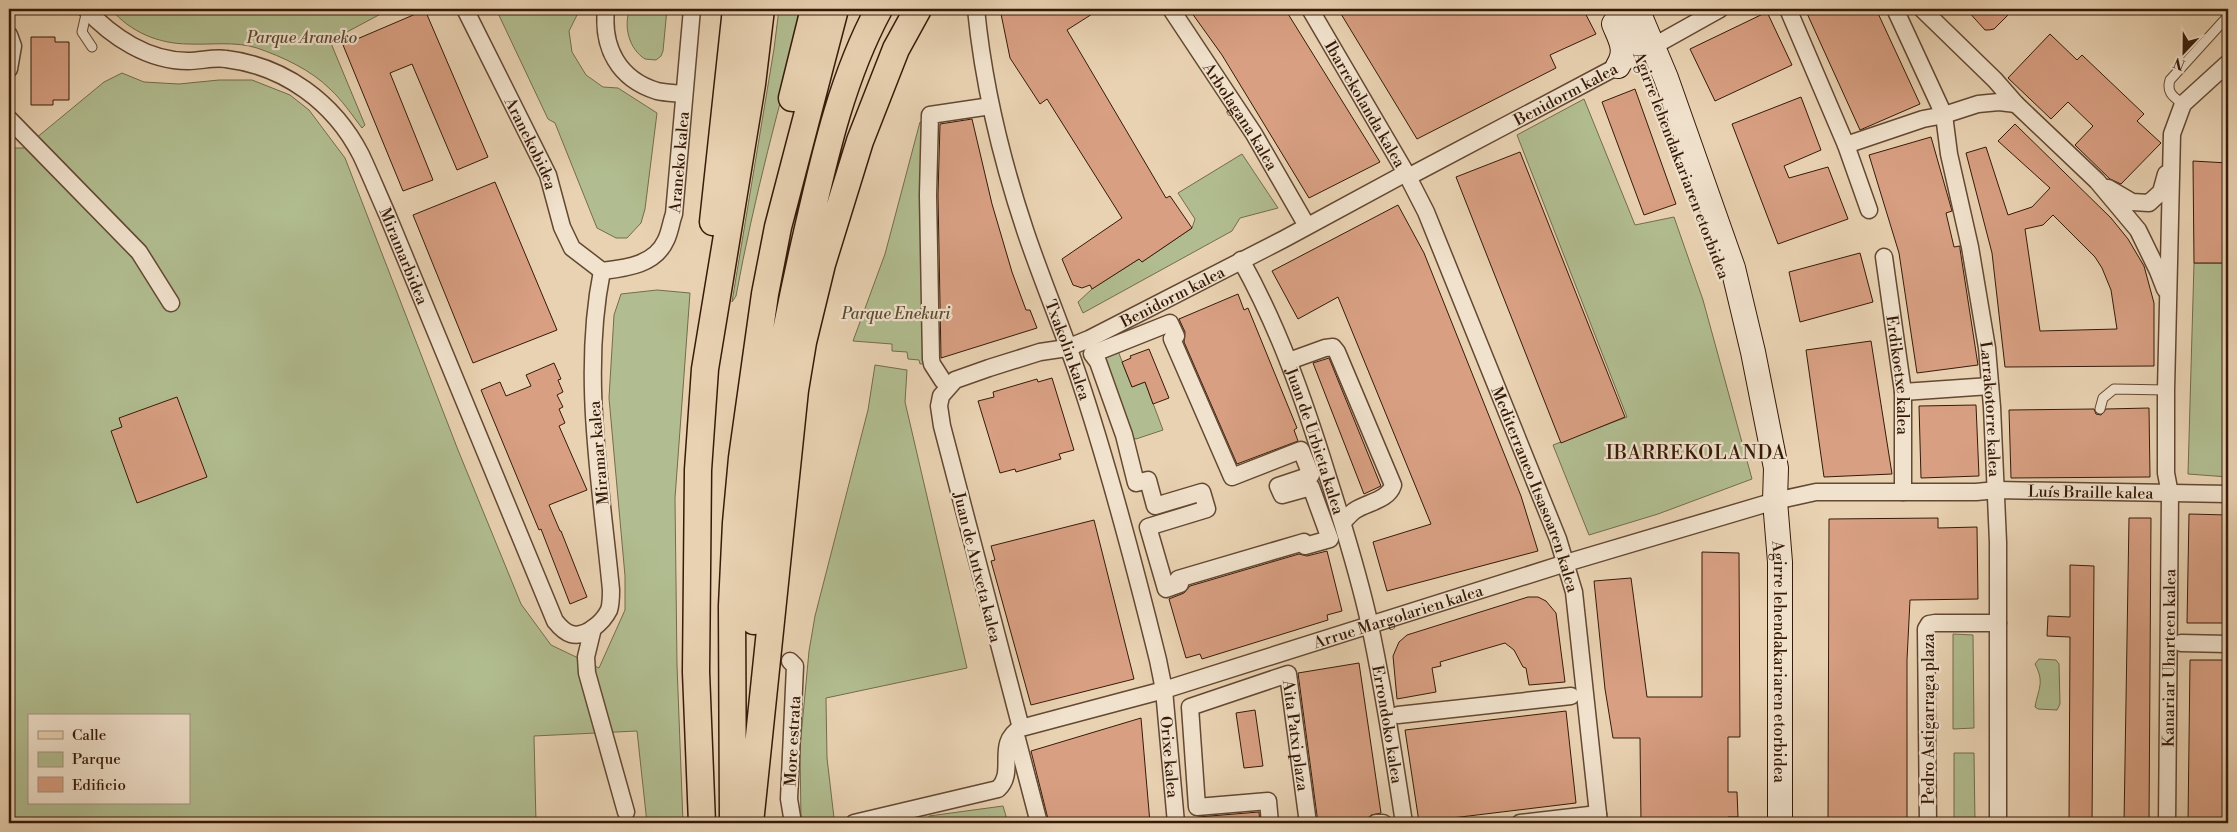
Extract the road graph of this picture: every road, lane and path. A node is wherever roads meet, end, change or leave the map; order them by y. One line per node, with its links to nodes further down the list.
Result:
1 (86, 9): 23 (lane); 65 (street, Miramarbidea)
2 (466, 9): 42 (street, Aranekobidea)
3 (606, 9): 28 (street)
4 (692, 9): 28 (street, Araneko kalea)
5 (736, 9): 47 (main road)
6 (761, 9): 47 (main road)
7 (814, 9): 77 (main road)
8 (835, 9): 78 (main road)
9 (879, 9): 79 (main road)
10 (918, 9): 79 (main road)
11 (976, 9): 45 (street, Txakolin kalea)
12 (1171, 9): 39 (street, Arbolagana kalea)
13 (1310, 9): 36 (street, Ibarrekolanda kalea)
14 (1607, 9): 26 (main road, Agirre lehendakariaren etorbidea)
15 (1619, 9): 24 (main road, Agirre lehendakariaren etorbidea)
16 (1637, 9): 24 (main road, Agirre lehendakariaren etorbidea)
17 (1720, 9): 24 (street, Benidorm kalea)
18 (1788, 9): 34 (street)
19 (1895, 9): 32 (street, Larrakotorre kalea)
20 (1922, 9): 29 (street)
21 (2228, 16): 30 (lane)
22 (9, 35): 27 (street)
23 (92, 47)
24 (1647, 49): 26 (street, Benidorm kalea); 59 (main road, Agirre lehendakariaren etorbidea)
25 (2228, 63): 30 (street)
26 (1618, 66): 36 (street, Benidorm kalea)
27 (9, 69)
28 (684, 94): 42 (street, Araneko kalea)
29 (2016, 104): 32 (street); 37 (street)
30 (2183, 104): 35 (street)
31 (984, 107): 48 (street)
32 (1944, 116): 34 (street); 49 (street, Larrakotorre kalea)
33 (9, 119): 44 (street)
34 (1846, 145): 38 (street)
35 (2171, 157): 37 (street); 43 (street)
36 (1407, 175): 39 (street, Benidorm kalea); 61 (street, Mediterraneo Itsasoaren kalea)
37 (2097, 181): 43 (street)
38 (1869, 210)
39 (1307, 226): 41 (street, Benidorm kalea)
40 (1884, 257): 51 (street, Erdikoetxe kalea)
41 (1241, 260): 45 (street, Benidorm kalea); 46 (street, Juan de Urbieta kalea)
42 (602, 271): 64 (street, Miramar kalea)
43 (2166, 293): 50 (street, Kanariar Uharteen kalea)
44 (171, 303)
45 (1068, 348): 52 (street, Benidorm kalea); 70 (street, Txakolin kalea)
46 (1288, 360): 60 (street, Juan de Urbieta kalea); 60 (street, Juan de Urbieta kalea)
47 (705, 369): 76 (main road)
48 (943, 381)
49 (1990, 386): 51 (street); 55 (street, Larrakotorre kalea)
50 (2166, 390): 53 (lane); 57 (street, Kanariar Uharteen kalea)
51 (1903, 392): 56 (street, Erdikoetxe kalea)
52 (939, 406): 73 (street, Juan de Antxeta kalea)
53 (2100, 409)
54 (1311, 476): 54 (street)
55 (1997, 490): 56 (street, Luís Braille kalea); 57 (street, Luís Braille kalea); 62 (street, Larrakotorre kalea)
56 (1903, 492): 59 (street, Luís Braille kalea)
57 (2170, 494): 58 (street, Luís Braille kalea); 93 (street, Kanariar Uharteen kalea)
58 (2228, 494)
59 (1775, 500): 61 (street, Arrue Margolarien kalea); 90 (main road, Agirre lehendakariaren etorbidea)
60 (1343, 522): 63 (street, Juan de Urbieta kalea)
61 (1566, 563): 63 (street, Arrue Margolarien kalea); 75 (street, Mediterraneo Itsasoaren kalea)
62 (1998, 623): 91 (street, Pedro Astigarraga plaza); 92 (street, Larrakotorre kalea)
63 (1370, 626): 70 (street, Arrue Margolarien kalea); 88 (street, Errondoko kalea)
64 (593, 628): 65 (street); 69 (street)
65 (565, 630): 69 (street, Miramarbidea)
66 (2182, 643): 67 (street)
67 (2228, 644)
68 (790, 661): 80 (street, More estrata)
69 (587, 673): 74 (street)
70 (1164, 690): 73 (street, Arrue Margolarien kalea); 83 (street, Orixe kalea)
71 (1571, 696): 72 (street)
72 (1398, 715)
73 (1019, 733): 81 (street); 82 (street, Juan de Antxeta kalea)
74 (626, 812)
75 (1599, 819): 89 (street)
76 (702, 823)
77 (715, 823)
78 (733, 823)
79 (749, 823)
80 (794, 823)
81 (854, 823)
82 (1040, 823)
83 (1176, 823)
84 (1270, 823): 85 (street, Aita Patxi plaza)
85 (1308, 823)
86 (1376, 823): 87 (street)
87 (1383, 823)
88 (1404, 823)
89 (1520, 823)
90 (1780, 823)
91 (1928, 823)
92 (1998, 823)
93 (2166, 823)

